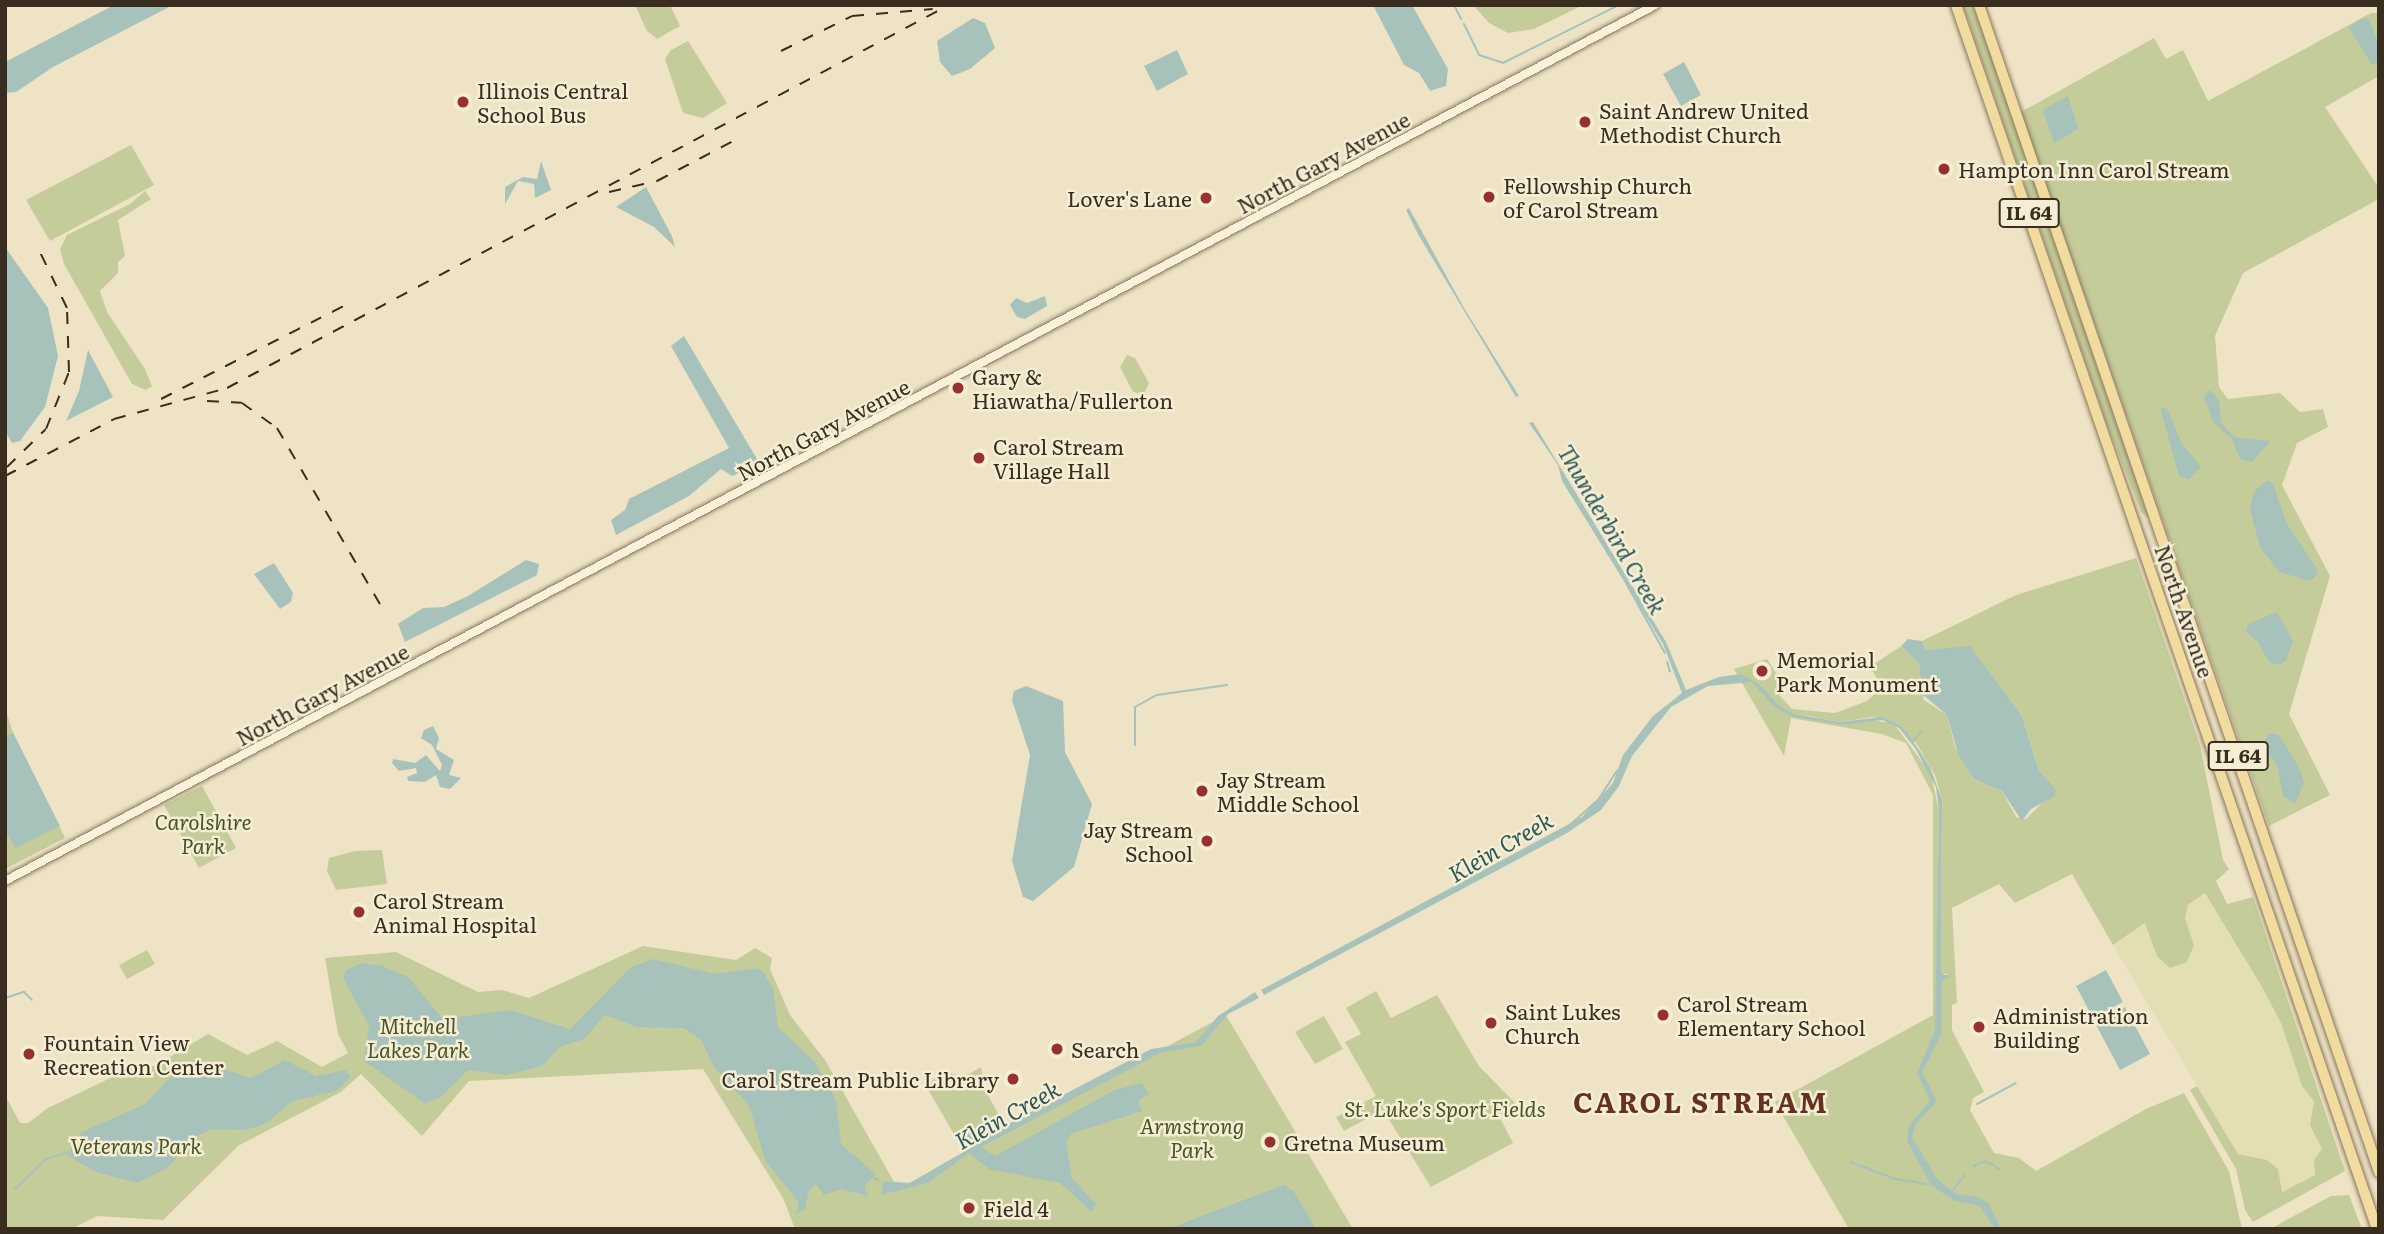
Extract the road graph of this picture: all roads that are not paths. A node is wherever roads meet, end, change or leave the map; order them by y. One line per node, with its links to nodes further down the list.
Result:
1 (1656, 5): 4 (street, North Gary Avenue)
2 (1956, 5): 6 (main road, North Avenue / IL 64)
3 (1979, 5): 5 (main road, North Avenue / IL 64)
4 (5, 881)
5 (2379, 1172)
6 (2377, 1229)

